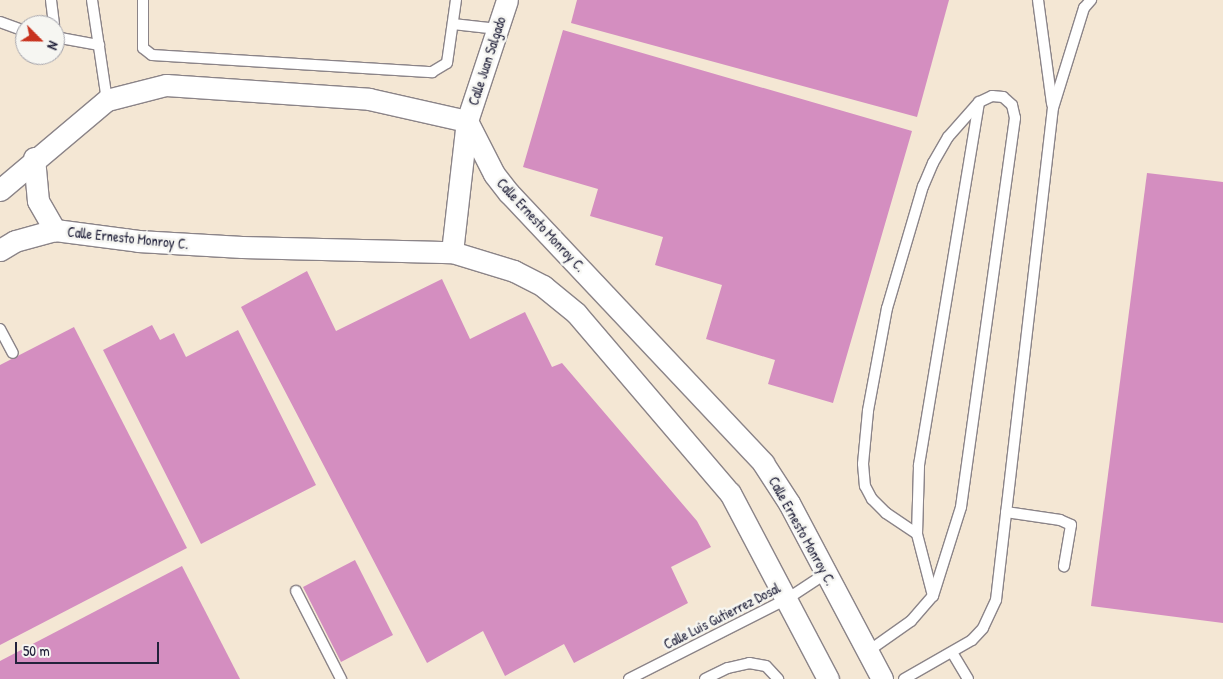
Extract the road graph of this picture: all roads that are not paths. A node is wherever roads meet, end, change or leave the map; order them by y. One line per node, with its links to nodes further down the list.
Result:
1 (51, 0): 8 (lane)
2 (92, 0): 14 (lane)
3 (143, 0): 10 (lane)
4 (456, 0): 10 (lane)
5 (507, 0): 12 (street, Calle Juan Salgado)
6 (1038, 0): 17 (lane)
7 (1091, 0): 17 (lane)
8 (53, 15)
9 (0, 22): 11 (lane)
10 (452, 24): 12 (lane)
11 (15, 27)
12 (498, 29): 18 (street, Calle Juan Salgado)
13 (65, 39): 14 (lane)
14 (99, 45): 15 (lane)
15 (107, 100): 18 (street); 19 (street)
16 (980, 102): 27 (lane); 27 (lane); 31 (lane)
17 (1053, 108): 26 (lane)
18 (467, 121): 23 (street, Calle Juan Salgado); 29 (street, Calle Ernesto Monroy C.)
19 (34, 158): 20 (street); 21 (street)
20 (0, 190)
21 (55, 230): 22 (street, Calle Ernesto Monroy C.); 23 (street, Calle Ernesto Monroy C.)
22 (0, 250)
23 (452, 252): 32 (street, Calle Ernesto Monroy C.)
24 (0, 329): 25 (lane)
25 (13, 353)
26 (1006, 512): 28 (lane); 34 (lane)
27 (917, 534): 31 (lane)
28 (1064, 566)
29 (825, 574): 32 (lane, Calle Luis Gutierrez Dosal); 33 (street, Calle Ernesto Monroy C.)
30 (296, 591): 35 (lane)
31 (933, 596): 33 (lane)
32 (787, 599): 36 (lane, Calle Luis Gutierrez Dosal); 39 (street, Calle Ernesto Monroy C.)
33 (867, 652): 40 (street, Calle Ernesto Monroy C.)
34 (953, 654): 41 (lane); 42 (lane)
35 (341, 679)
36 (629, 679)
37 (705, 679): 38 (lane)
38 (778, 679)
39 (828, 679)
40 (882, 679)
41 (904, 679)
42 (968, 679)

